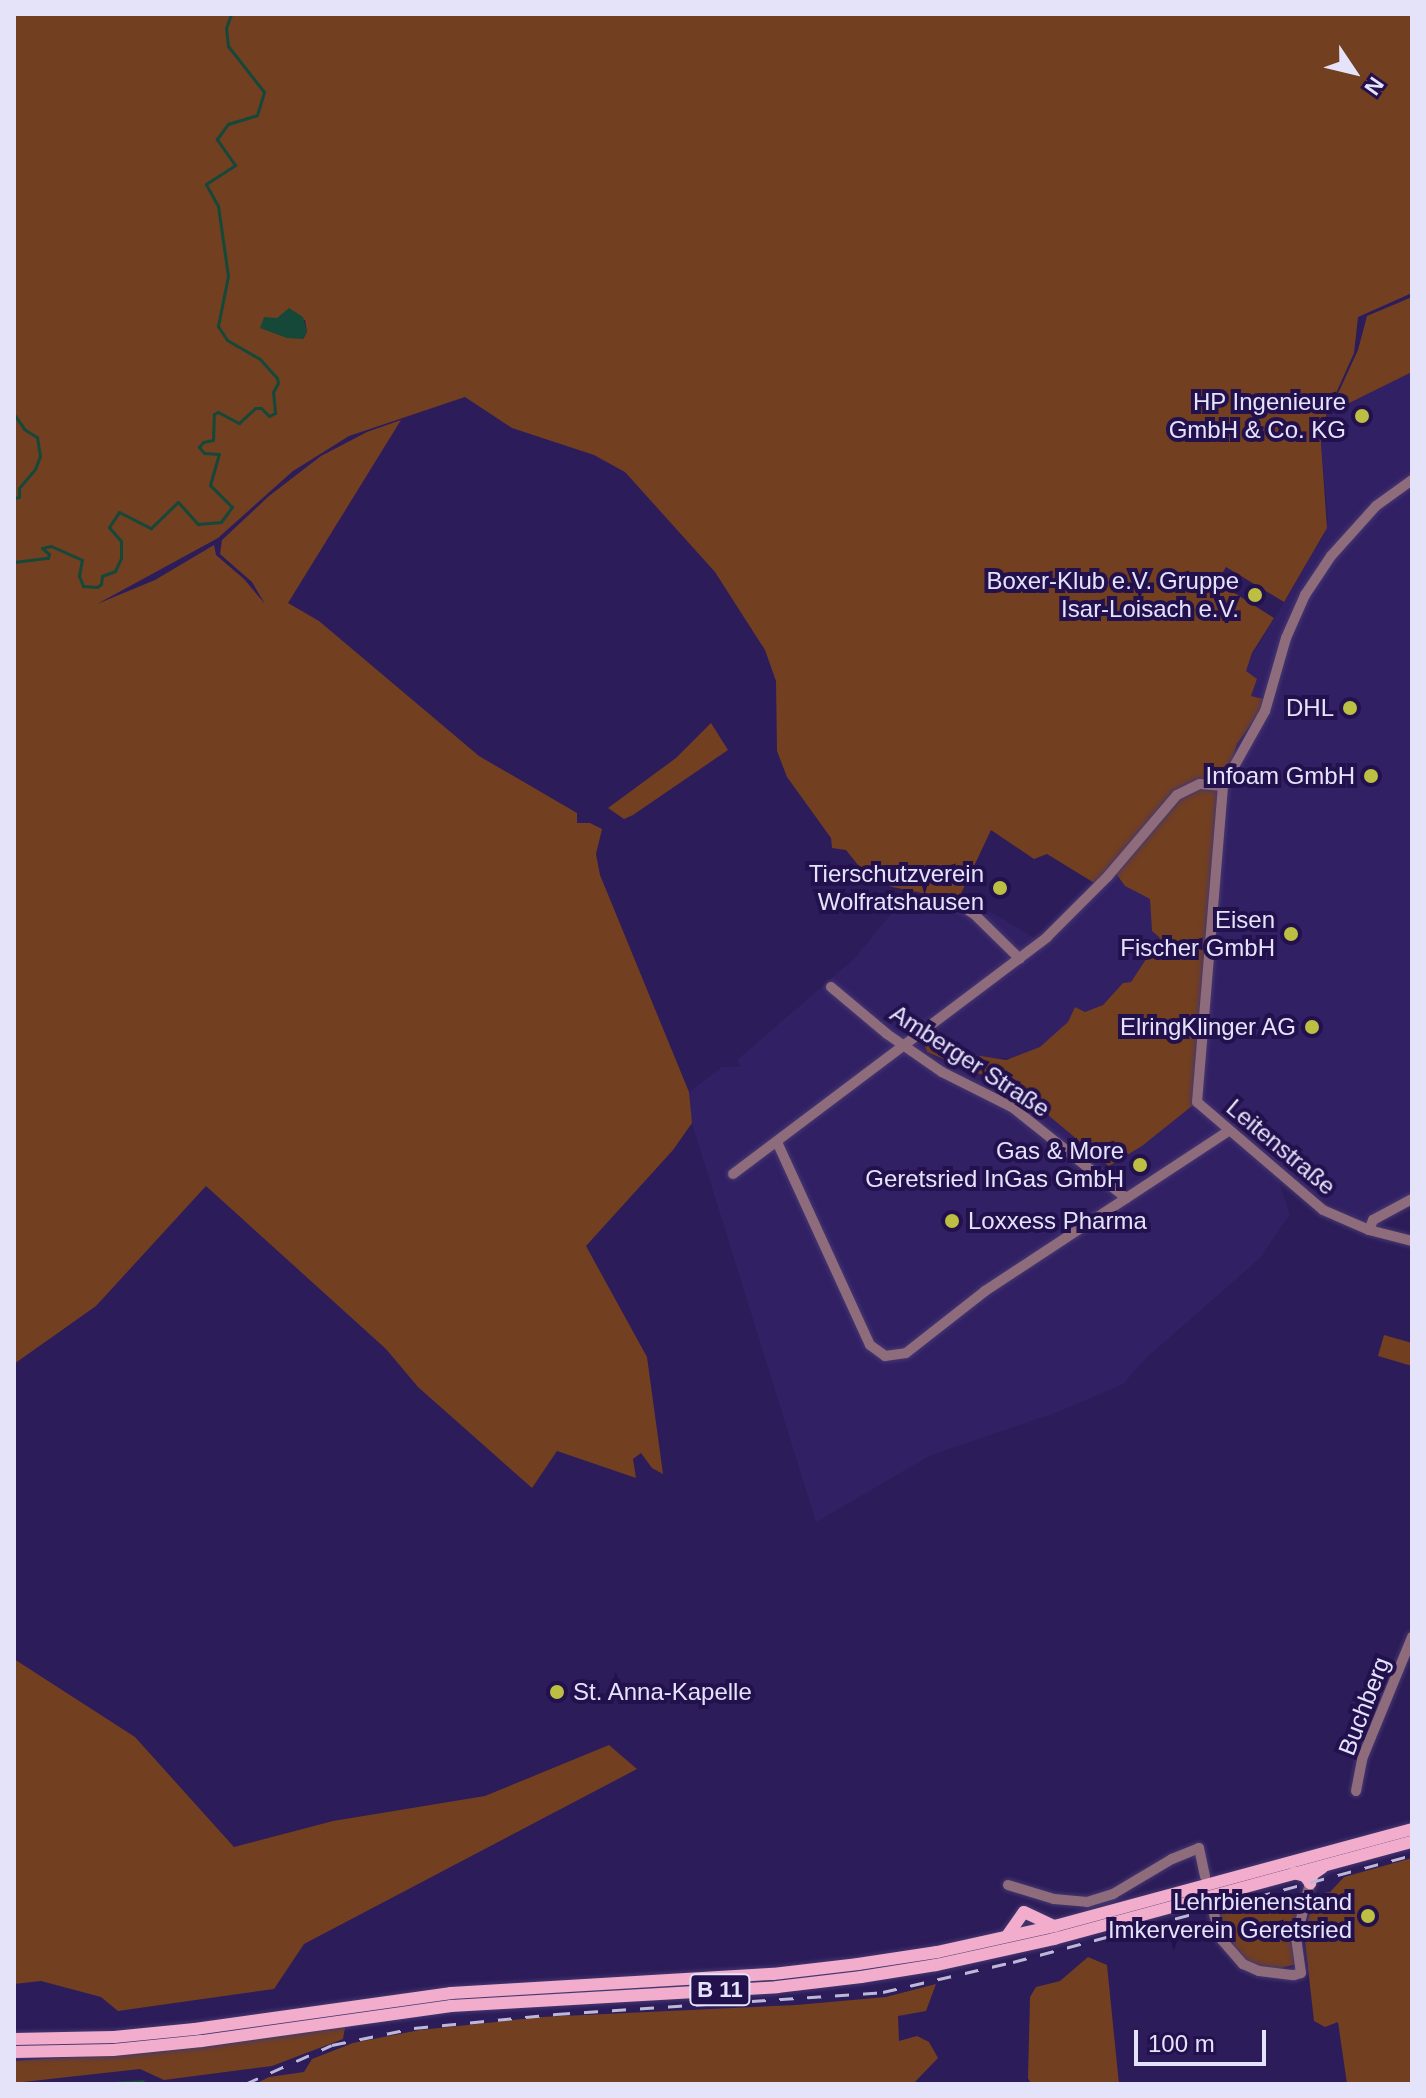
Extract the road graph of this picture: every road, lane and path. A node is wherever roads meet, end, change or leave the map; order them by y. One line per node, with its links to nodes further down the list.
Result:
1 (1412, 480): 2 (street, Leitenstraße)
2 (1223, 786): 4 (street); 7 (street, Leitenstraße)
3 (955, 902): 4 (street)
4 (1020, 959): 6 (street)
5 (831, 987): 6 (street, Amberger Straße)
6 (904, 1046): 8 (street); 10 (street, Amberger Straße)
7 (1229, 1131): 10 (street); 12 (street, Leitenstraße)
8 (777, 1142): 9 (street); 10 (street)
9 (733, 1174)
10 (1126, 1198)
11 (1412, 1199): 12 (street)
12 (1369, 1230): 13 (street, Leitenstraße)
13 (1412, 1241)
14 (1412, 1637): 15 (street, Buchberg)
15 (1356, 1791)
16 (1412, 1829): 26 (main road, B 11)
17 (1412, 1842): 18 (main road, B 11)
18 (1328, 1863): 19 (main road, B 11); 21 (main road)
19 (1294, 1873): 21 (main road); 29 (main road, B 11)
20 (1205, 1876): 23 (street)
21 (1310, 1883): 25 (street)
22 (1008, 1885): 23 (street)
23 (1026, 1892): 24 (street)
24 (1024, 1912): 26 (main road); 27 (main road)
25 (1214, 1914)
26 (1055, 1926): 27 (main road, B 11)
27 (1005, 1938): 28 (main road, B 11)
28 (14, 2039)
29 (14, 2052)

